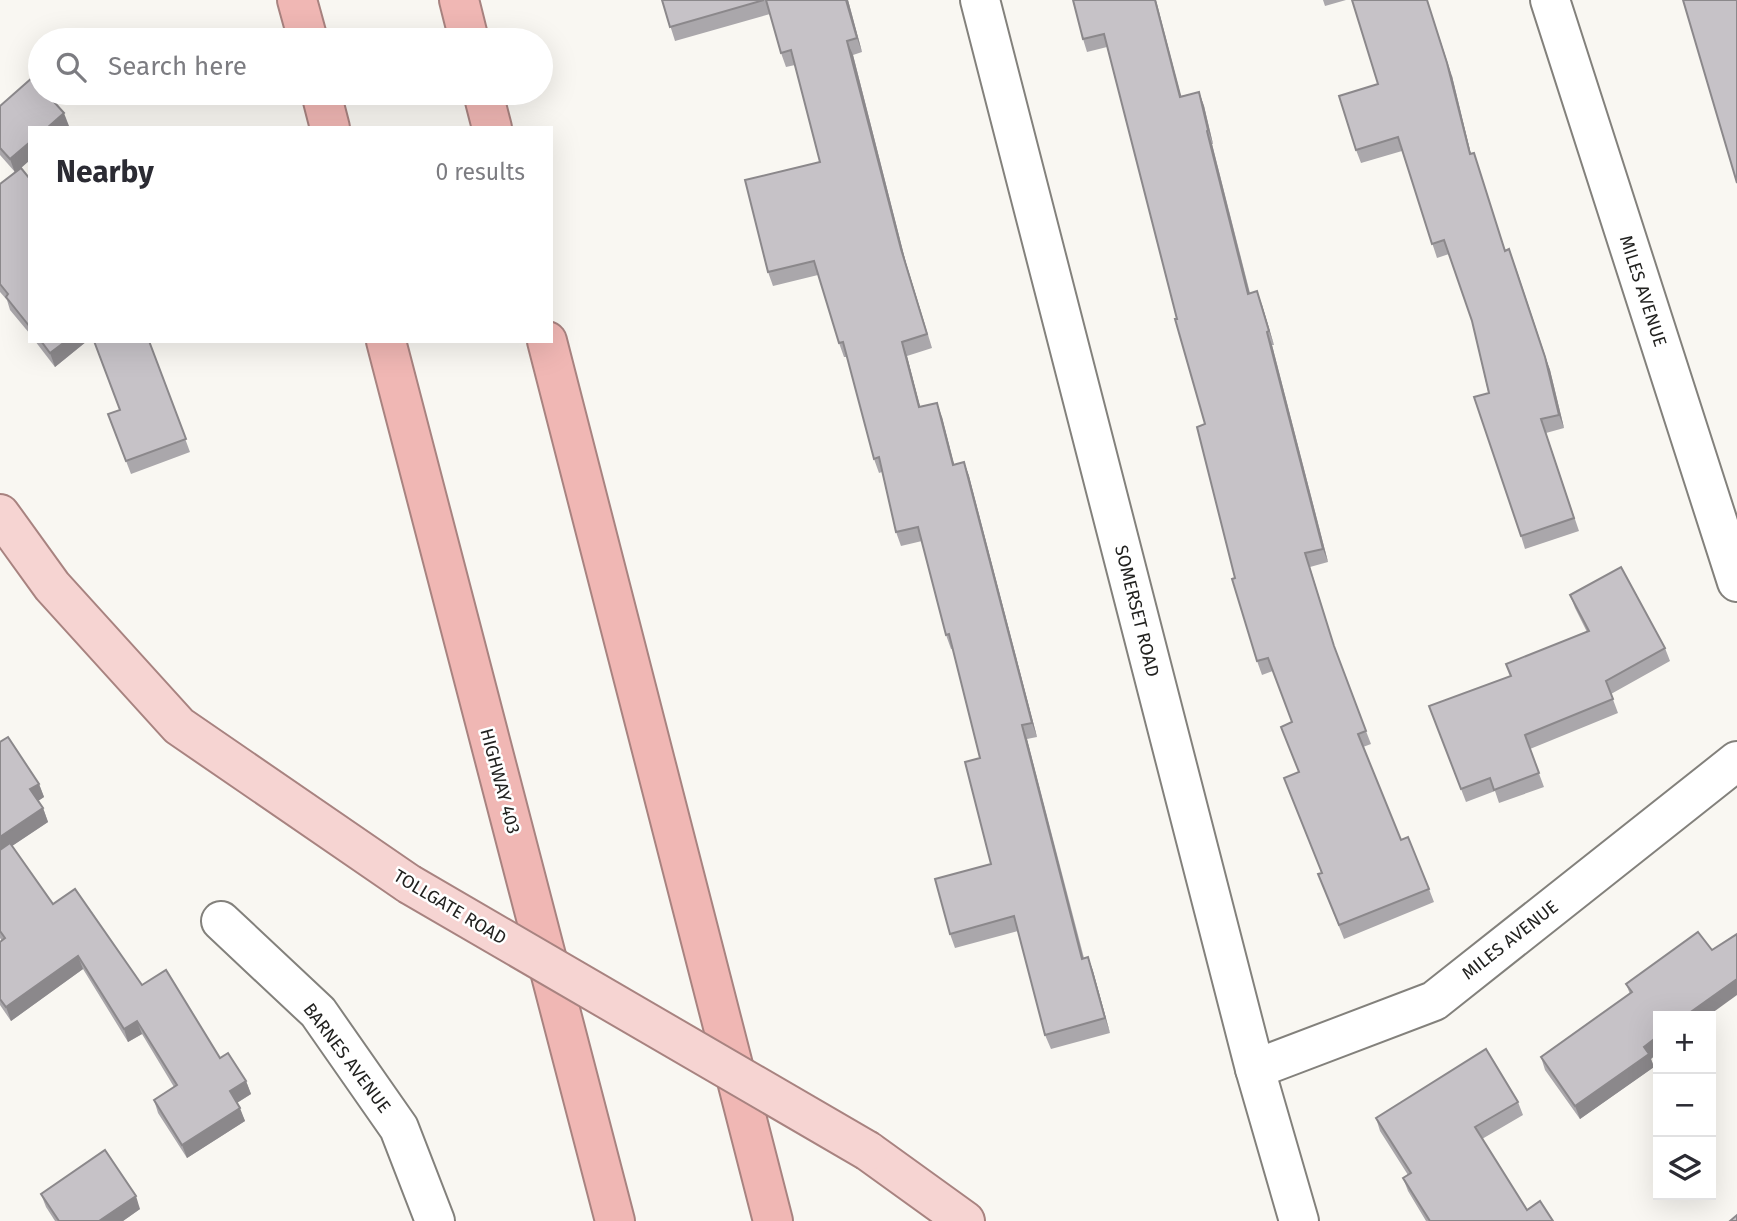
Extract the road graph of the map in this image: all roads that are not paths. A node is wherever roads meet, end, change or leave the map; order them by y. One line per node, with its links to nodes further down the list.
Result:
1 (297, 0): 5 (highway)
2 (459, 0): 6 (highway)
3 (980, 0): 17 (street, SOMERSET ROAD)
4 (1550, 0): 14 (street, MILES AVENUE)
5 (304, 28)
6 (467, 28)
7 (324, 105): 9 (highway)
8 (486, 105): 10 (highway)
9 (329, 126)
10 (491, 126)
11 (387, 343): 19 (highway, HIGHWAY 403)
12 (548, 343): 20 (highway)
13 (0, 514): 21 (main road, TOLLGATE ROAD, bridge)
14 (1737, 582)
15 (1737, 761): 17 (street, MILES AVENUE)
16 (220, 921): 18 (street, BARNES AVENUE)
17 (1255, 1069): 22 (street, SOMERSET ROAD)
18 (435, 1221)
19 (615, 1221)
20 (774, 1221)
21 (965, 1221)
22 (1300, 1221)

